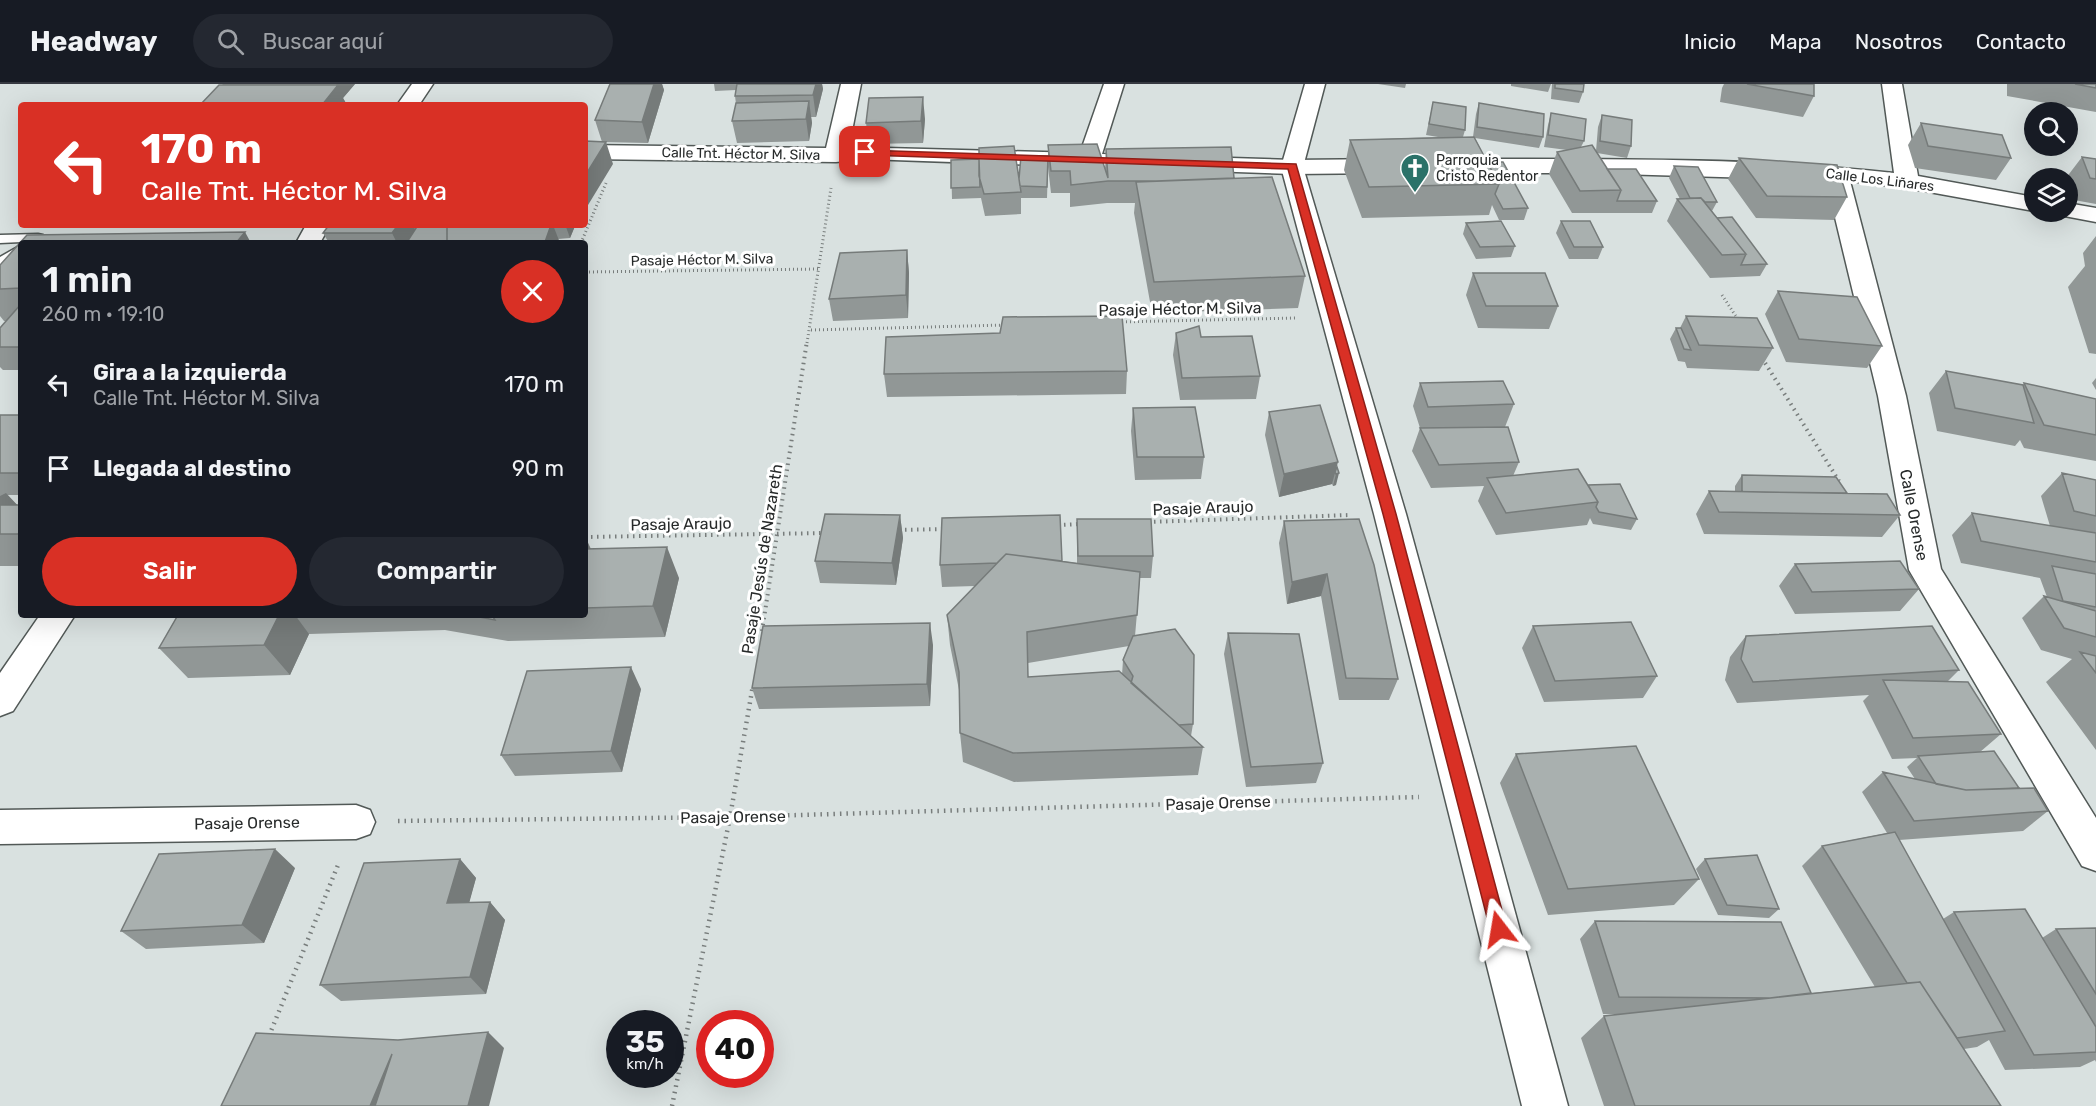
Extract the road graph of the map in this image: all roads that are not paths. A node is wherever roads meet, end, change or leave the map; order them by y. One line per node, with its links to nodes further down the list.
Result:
1 (423, 84): 6 (street)
2 (851, 84): 8 (street)
3 (1114, 84): 9 (street)
4 (1315, 84): 10 (street)
5 (1892, 84): 14 (street)
6 (410, 102)
7 (588, 152): 8 (street, Calle Tnt. Héctor M. Silva)
8 (836, 155): 9 (street, Calle Tnt. Héctor M. Silva)
9 (1089, 160): 10 (street, Calle Tnt. Héctor M. Silva)
10 (1292, 166): 11 (street); 27 (street)
11 (1409, 166)
12 (1432, 166): 13 (street, Calle Los Liñares)
13 (1836, 173): 14 (street, Calle Los Liñares); 26 (street, Calle Orense)
14 (1907, 181): 15 (street, Calle Los Liñares)
15 (2024, 202)
16 (2078, 212): 17 (street)
17 (2096, 215)
18 (0, 239): 19 (lane)
19 (35, 240)
20 (18, 251): 21 (lane)
21 (0, 263)
22 (56, 618): 23 (street)
23 (0, 701)
24 (356, 822): 25 (street, Pasaje Orense)
25 (0, 827)
26 (2096, 853)
27 (1545, 1106)

